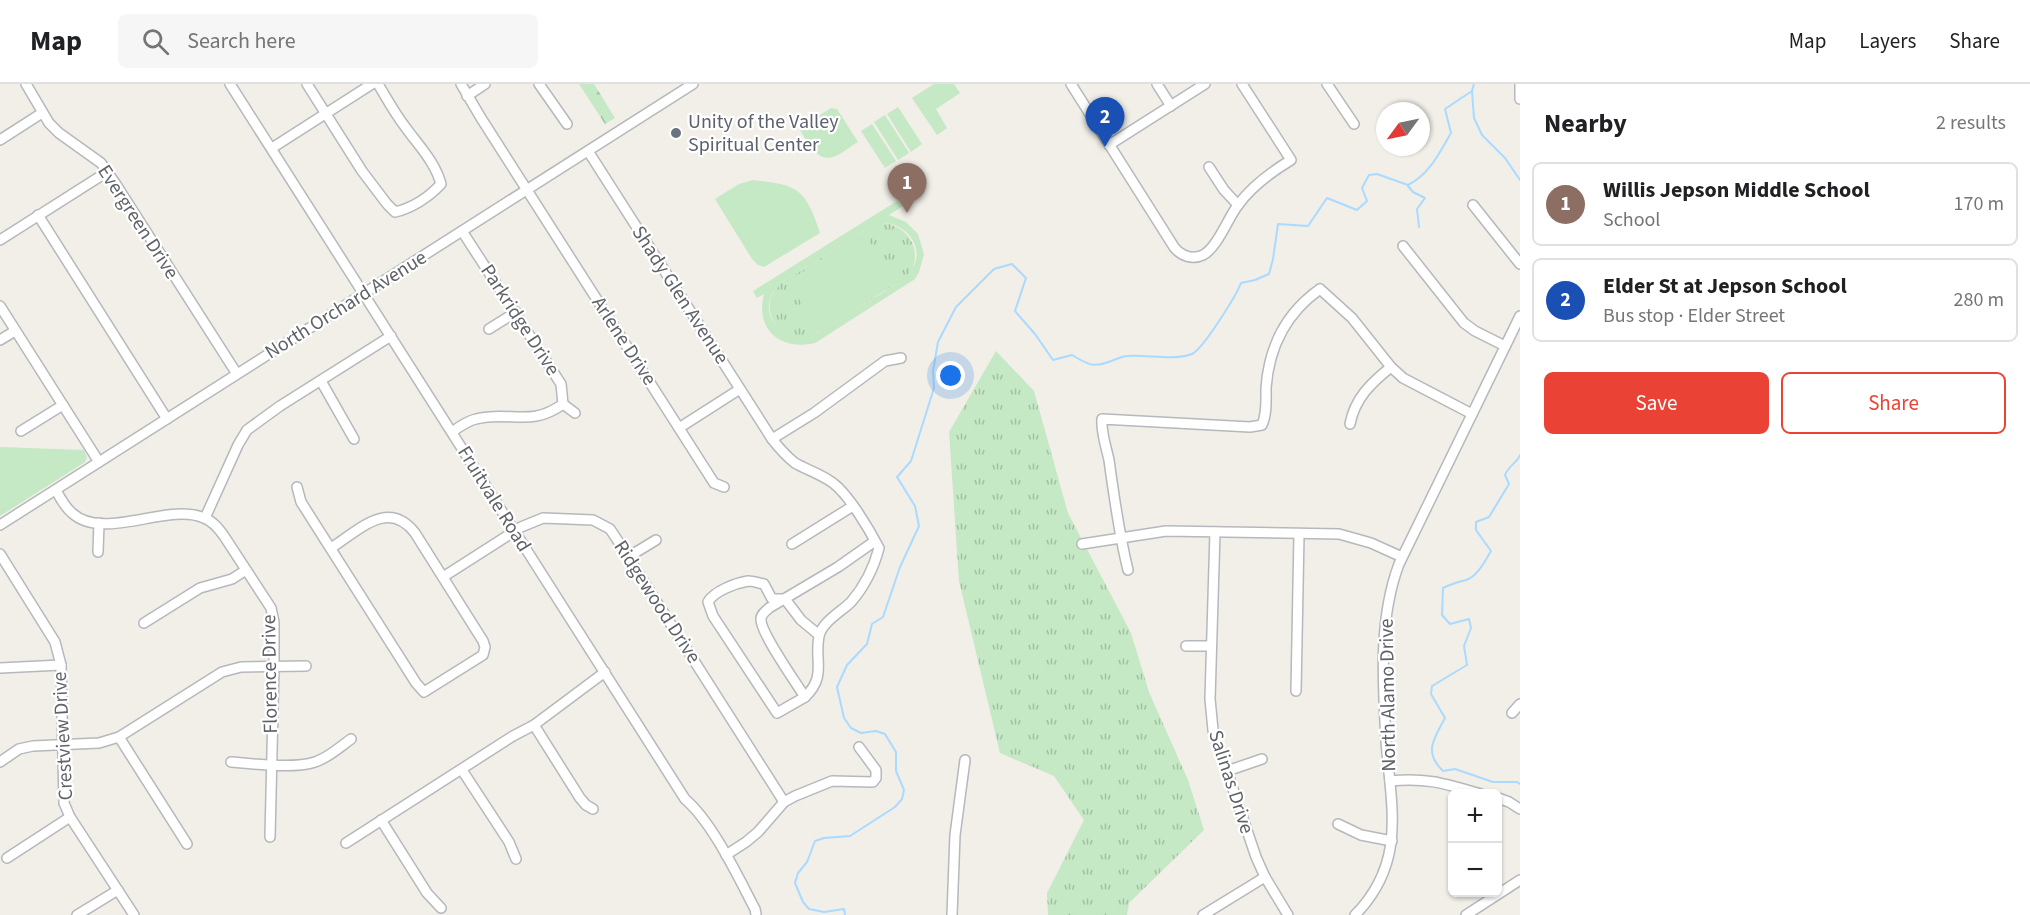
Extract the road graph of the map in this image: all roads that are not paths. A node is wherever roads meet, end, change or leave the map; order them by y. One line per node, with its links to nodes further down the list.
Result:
1 (26, 84): 19 (street, Evergreen Drive)
2 (230, 84): 25 (street, Fruitvale Road)
3 (307, 84): 20 (street)
4 (372, 84): 20 (street)
5 (378, 84): 20 (street)
6 (461, 84): 16 (street, Arlene Drive)
7 (485, 84): 16 (street)
8 (540, 84): 21 (street)
9 (693, 84): 26 (street, North Orchard Avenue)
10 (1071, 84): 24 (street)
11 (1157, 84): 18 (street)
12 (1205, 84): 18 (street)
13 (1242, 84): 30 (street)
14 (1327, 84): 22 (street)
15 (1520, 85): 17 (street)
16 (467, 96): 29 (street, Arlene Drive)
17 (1520, 99)
18 (1171, 106): 24 (street)
19 (42, 113): 23 (street); 28 (street, Evergreen Drive)
20 (326, 114): 25 (street)
21 (567, 124)
22 (1354, 124)
23 (0, 140)
24 (1109, 145): 30 (street)
25 (272, 148): 37 (street, Fruitvale Road)
26 (588, 151): 29 (street, North Orchard Avenue); 50 (street, Shady Glen Avenue)
27 (1209, 167): 30 (street)
28 (107, 172): 32 (street); 48 (street, Evergreen Drive)
29 (527, 190): 33 (street, North Orchard Avenue); 57 (street, Arlene Drive)
30 (1238, 205)
31 (1473, 205): 36 (street)
32 (38, 215): 34 (street); 55 (street)
33 (462, 231): 37 (street, North Orchard Avenue); 39 (street, Parkridge Drive)
34 (0, 240)
35 (1403, 246): 45 (street)
36 (1520, 264)
37 (364, 294): 43 (street, Fruitvale Road); 48 (street, North Orchard Avenue)
38 (0, 306): 42 (street)
39 (516, 312): 41 (street); 51 (street, Parkridge Drive)
40 (1520, 315): 45 (street, North Alamo Drive)
41 (489, 328)
42 (15, 331): 44 (street); 52 (street)
43 (391, 336): 49 (street); 59 (street, Fruitvale Road)
44 (0, 340)
45 (1505, 346): 54 (street, North Alamo Drive)
46 (902, 357): 61 (street)
47 (1391, 367): 54 (street); 56 (street); 73 (street)
48 (237, 374): 55 (street, North Orchard Avenue)
49 (321, 381): 60 (street); 67 (street)
50 (740, 389): 57 (street); 61 (street, Shady Glen Avenue)
51 (563, 404): 53 (street); 59 (street)
52 (63, 405): 58 (street); 62 (street)
53 (575, 413)
54 (1472, 414): 82 (street, North Alamo Drive)
55 (167, 419): 62 (street, North Orchard Avenue)
56 (1350, 424)
57 (679, 428): 64 (street, Arlene Drive)
58 (21, 431)
59 (452, 432): 70 (street, Fruitvale Road)
60 (354, 439)
61 (772, 439): 66 (street, Shady Glen Avenue)
62 (99, 462): 65 (street, North Orchard Avenue)
63 (297, 487): 78 (street)
64 (724, 488)
65 (56, 490): 68 (street); 69 (street, North Orchard Avenue)
66 (852, 506): 75 (street, Shady Glen Avenue); 76 (street)
67 (206, 518): 68 (street); 83 (street, Florence Drive)
68 (99, 523): 79 (street)
69 (0, 525)
70 (514, 532): 81 (street, Ridgewood Drive); 85 (street, Ridgewood Drive); 95 (street, Fruitvale Road)
71 (1215, 532): 72 (street); 73 (street); 90 (street, Salinas Drive)
72 (1299, 534): 82 (street); 96 (street)
73 (1121, 537): 77 (street); 84 (street)
74 (656, 540): 81 (street)
75 (875, 541): 86 (street); 88 (street)
76 (792, 544)
77 (1082, 544)
78 (331, 548): 85 (street); 85 (street)
79 (98, 552)
80 (0, 554): 91 (street, Crestview Drive)
81 (628, 557): 115 (street, Ridgewood Drive)
82 (1402, 557): 112 (street, North Alamo Drive)
83 (246, 570): 87 (street); 92 (street, Florence Drive)
84 (1128, 570)
85 (443, 577)
86 (785, 599): 88 (street); 97 (street); 97 (street)
87 (144, 624)
88 (819, 635): 97 (street)
89 (1186, 646): 90 (street)
90 (1211, 646): 111 (street, Salinas Drive)
91 (61, 664): 94 (street); 103 (street, Crestview Drive)
92 (274, 666): 93 (street); 101 (street); 109 (street, Florence Drive)
93 (306, 666)
94 (0, 668)
95 (605, 672): 100 (street); 125 (street, Fruitvale Road)
96 (1296, 691)
97 (805, 697)
98 (1520, 704): 99 (street)
99 (1512, 713)
100 (534, 725): 110 (street); 116 (street)
101 (119, 737): 103 (street); 124 (street)
102 (351, 739): 109 (street)
103 (62, 743): 107 (street); 118 (street, Crestview Drive)
104 (859, 747): 115 (street)
105 (1262, 759): 111 (street)
106 (965, 760): 138 (street)
107 (0, 762)
108 (231, 762): 109 (street)
109 (272, 764): 121 (street, Florence Drive)
110 (462, 770): 119 (street); 127 (street)
111 (1227, 771): 128 (street, Salinas Drive)
112 (1390, 781): 113 (street); 122 (street, North Alamo Drive)
113 (1464, 789)
114 (1502, 800): 117 (street)
115 (784, 802): 125 (street)
116 (593, 809)
117 (1520, 809)
118 (70, 817): 126 (street); 131 (street, Crestview Drive)
119 (381, 820): 123 (street); 133 (street)
120 (1338, 824): 122 (street)
121 (270, 837)
122 (1392, 841): 134 (street, North Alamo Drive)
123 (346, 843)
124 (187, 844)
125 (726, 855): 135 (street, Fruitvale Road)
126 (7, 858)
127 (516, 859)
128 (1265, 877): 139 (street); 140 (street, Salinas Drive)
129 (1520, 880): 130 (street)
130 (1502, 889)
131 (118, 890): 136 (street); 137 (street, Crestview Drive)
132 (1488, 897): 141 (street)
133 (441, 908)
134 (1361, 913)
135 (756, 914)
136 (77, 915)
137 (134, 915)
138 (952, 915)
139 (1203, 915)
140 (1288, 915)
141 (1466, 915)

